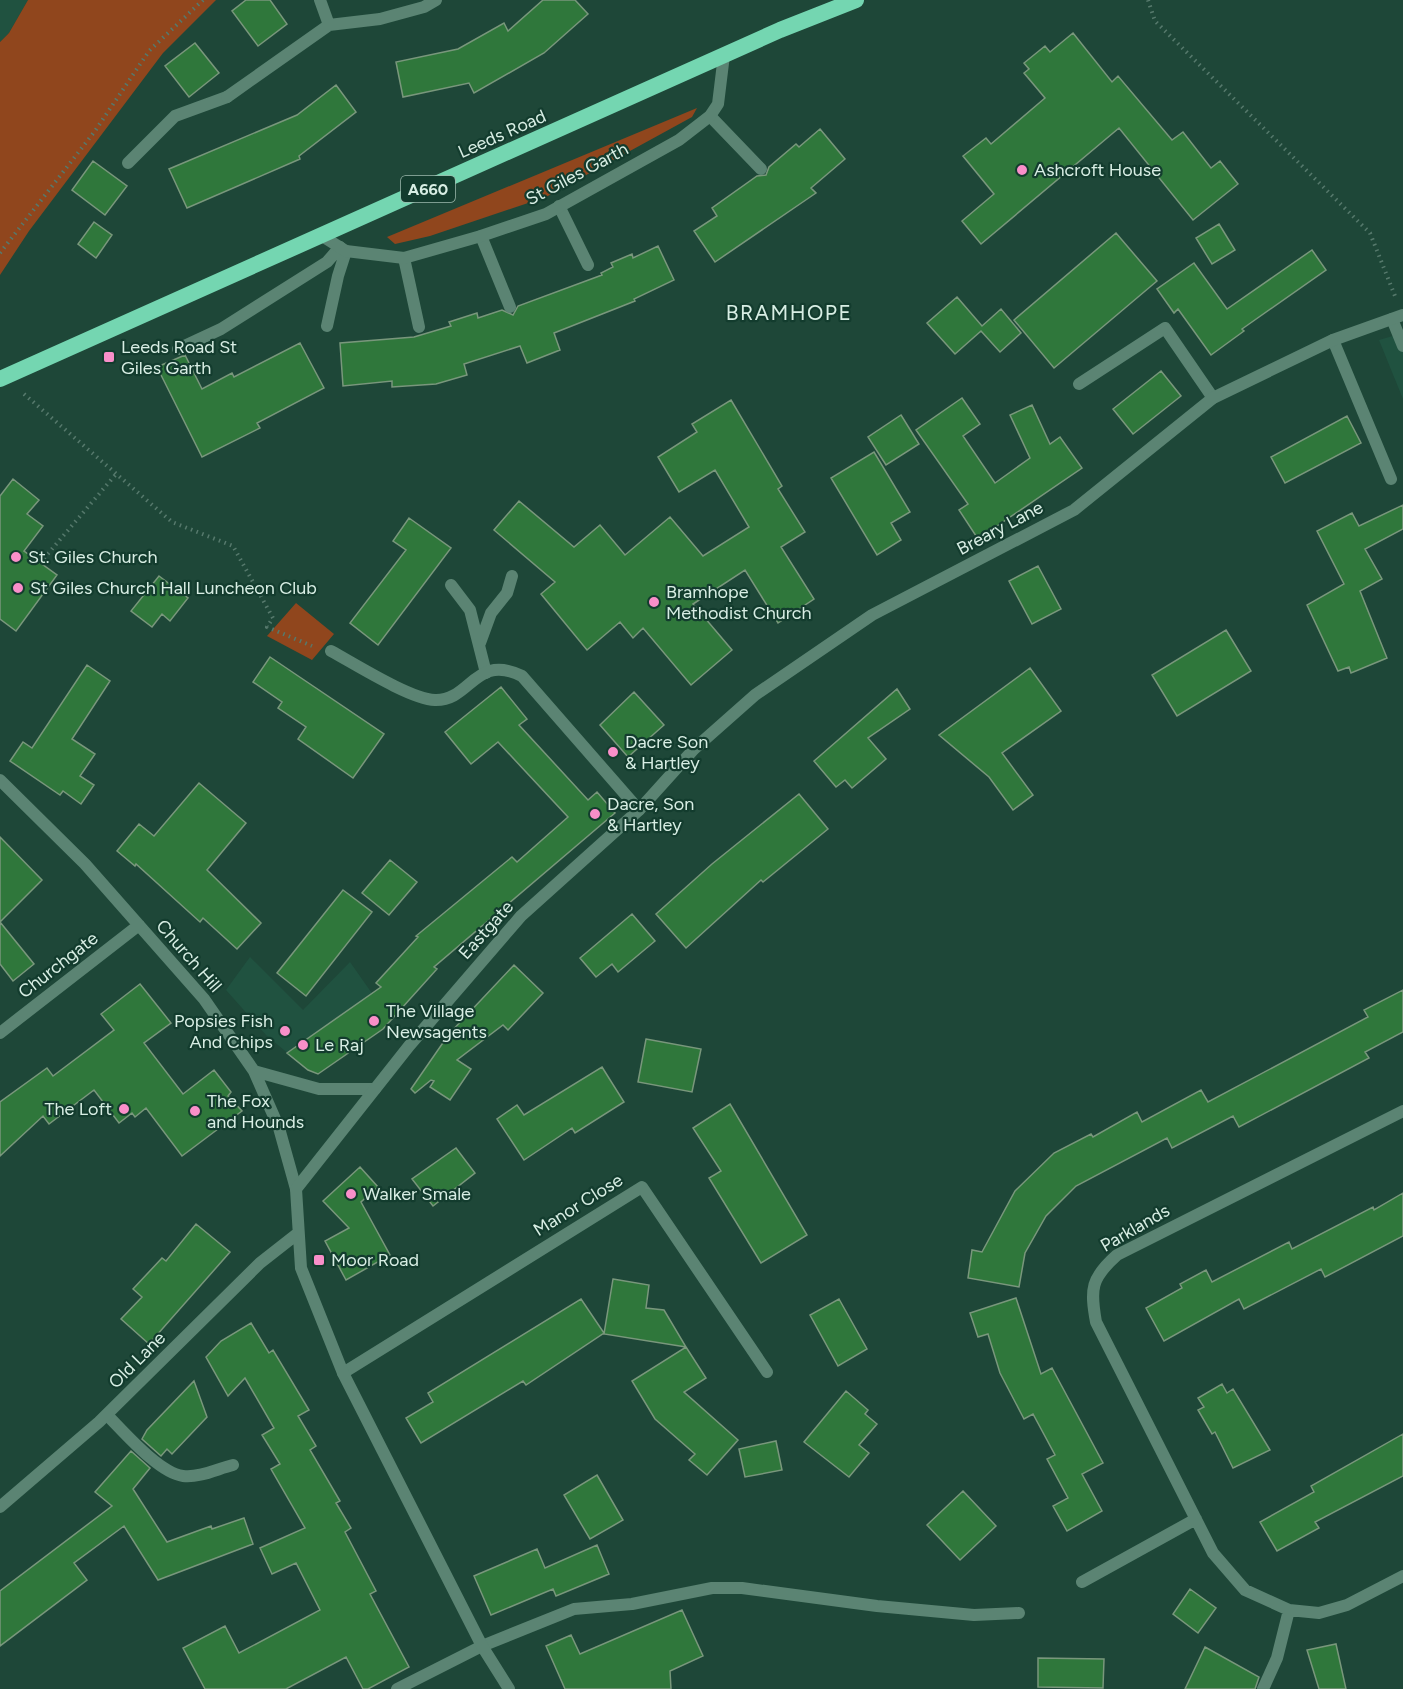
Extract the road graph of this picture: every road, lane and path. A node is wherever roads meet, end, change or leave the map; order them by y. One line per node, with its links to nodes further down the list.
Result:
1 (203, 0): 15 (path)
2 (320, 0): 6 (street)
3 (436, 0): 6 (street)
4 (856, 0): 7 (highway, Leeds Road / A660)
5 (1148, 0): 19 (path)
6 (329, 25): 9 (street)
7 (724, 55): 8 (street); 13 (highway, Leeds Road / A660)
8 (710, 116): 10 (street); 11 (street, St Giles Garth)
9 (128, 163)
10 (760, 169)
11 (559, 206): 12 (street, St Giles Garth); 17 (street)
12 (482, 236): 16 (street, St Giles Garth); 18 (street)
13 (322, 237): 14 (street, St Giles Garth); 25 (highway, Leeds Road / A660)
14 (343, 249): 16 (street, St Giles Garth); 20 (street); 24 (street)
15 (0, 253)
16 (404, 258): 21 (street)
17 (588, 265)
18 (510, 307)
19 (1399, 316): 22 (street, Breary Lane); 23 (street)
20 (327, 326)
21 (419, 327)
22 (1333, 340): 27 (street, Breary Lane); 29 (street)
23 (1403, 346)
24 (178, 349)
25 (3, 378): 28 (path)
26 (1079, 384): 27 (street)
27 (1213, 398): 37 (street, Breary Lane)
28 (117, 473): 30 (path); 34 (path)
29 (1391, 479)
30 (40, 563)
31 (512, 576): 33 (street)
32 (451, 585): 33 (street)
33 (480, 643): 35 (street)
34 (331, 651): 35 (street)
35 (486, 673): 37 (street)
36 (0, 780): 38 (street, Church Hill)
37 (639, 810): 41 (street, Eastgate)
38 (139, 925): 39 (street, Churchgate); 40 (street, Church Hill)
39 (0, 1033)
40 (254, 1071): 41 (street); 43 (street, Church Hill)
41 (375, 1089): 43 (street, Eastgate)
42 (1403, 1111): 50 (street, Parklands)
43 (296, 1189): 44 (street)
44 (297, 1234): 46 (street); 47 (street, Old Lane)
45 (767, 1372): 46 (street, Manor Close)
46 (343, 1373): 55 (street)
47 (107, 1415): 48 (street); 49 (street, Old Lane)
48 (232, 1465)
49 (0, 1507)
50 (1196, 1519): 52 (street); 53 (street, Parklands)
51 (1403, 1575): 53 (street, Parklands)
52 (1082, 1582)
53 (1289, 1610): 58 (street)
54 (1019, 1613): 55 (street)
55 (482, 1646): 56 (street); 57 (street)
56 (397, 1689)
57 (509, 1689)
58 (1263, 1689)

